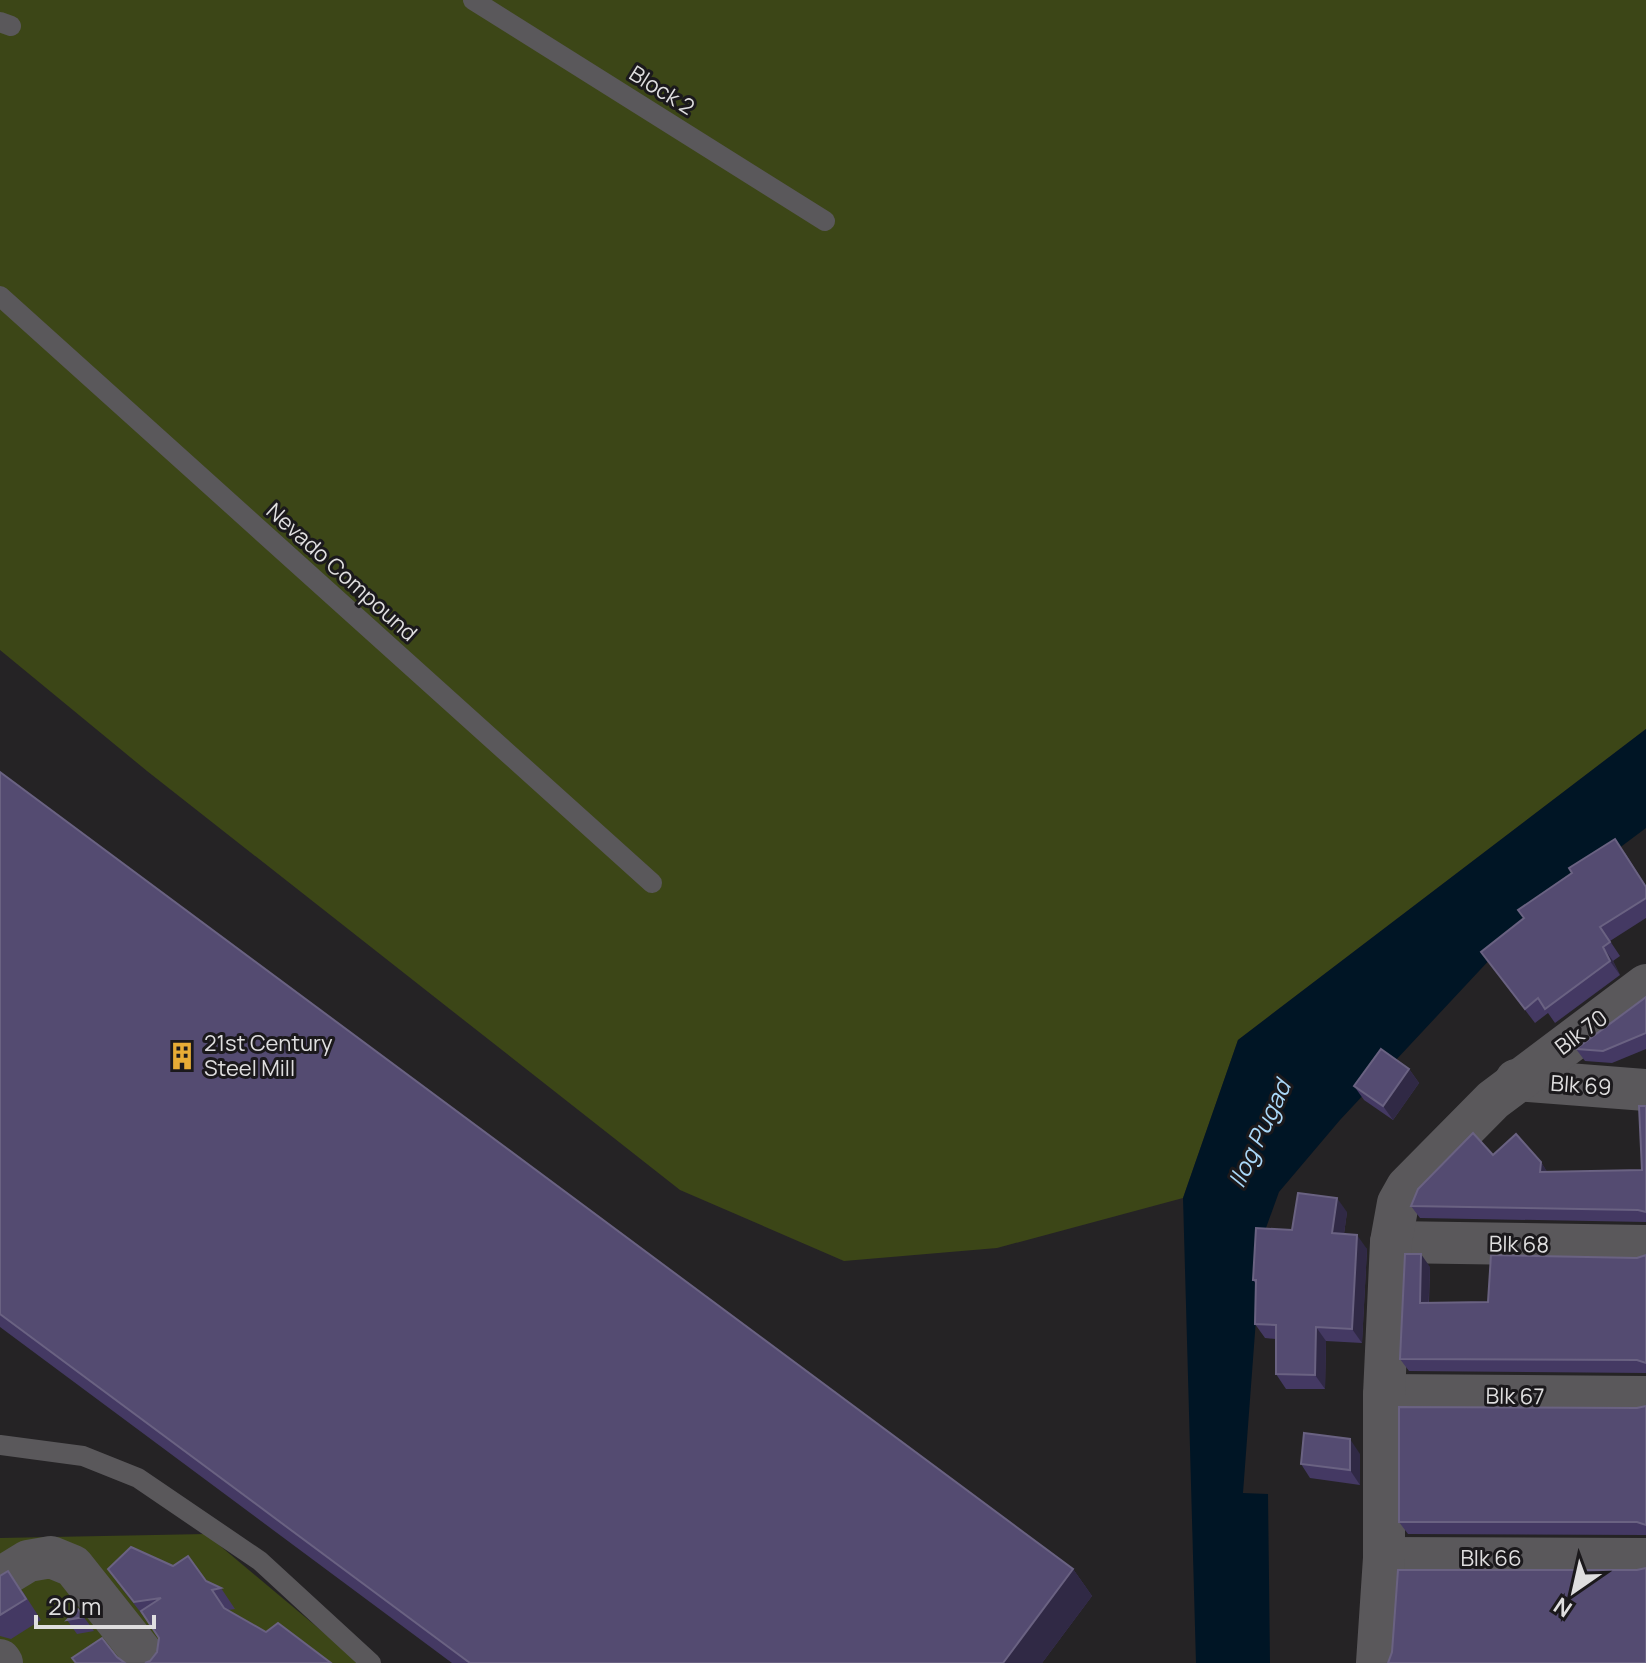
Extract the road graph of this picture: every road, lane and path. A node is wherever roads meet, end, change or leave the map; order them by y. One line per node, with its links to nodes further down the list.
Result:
1 (473, 0): 2 (lane, Block 2)
2 (825, 221)
3 (0, 296): 4 (lane, Nevado Compound)
4 (652, 883)
5 (1646, 985): 6 (street, Blk 70)
6 (1516, 1080): 7 (street, Blk 69); 8 (street, Blk 70)
7 (1646, 1090)
8 (1391, 1242): 9 (street, Blk 68); 10 (street, Blk 70)
9 (1646, 1246)
10 (1384, 1395): 11 (street, Blk 67); 13 (street, Blk 70)
11 (1646, 1397)
12 (0, 1445): 17 (lane)
13 (1384, 1558): 14 (street, Blk 66); 18 (street, Blk 70)
14 (1646, 1559)
15 (0, 1578): 16 (street)
16 (150, 1663)
17 (371, 1663)
18 (1377, 1663)

